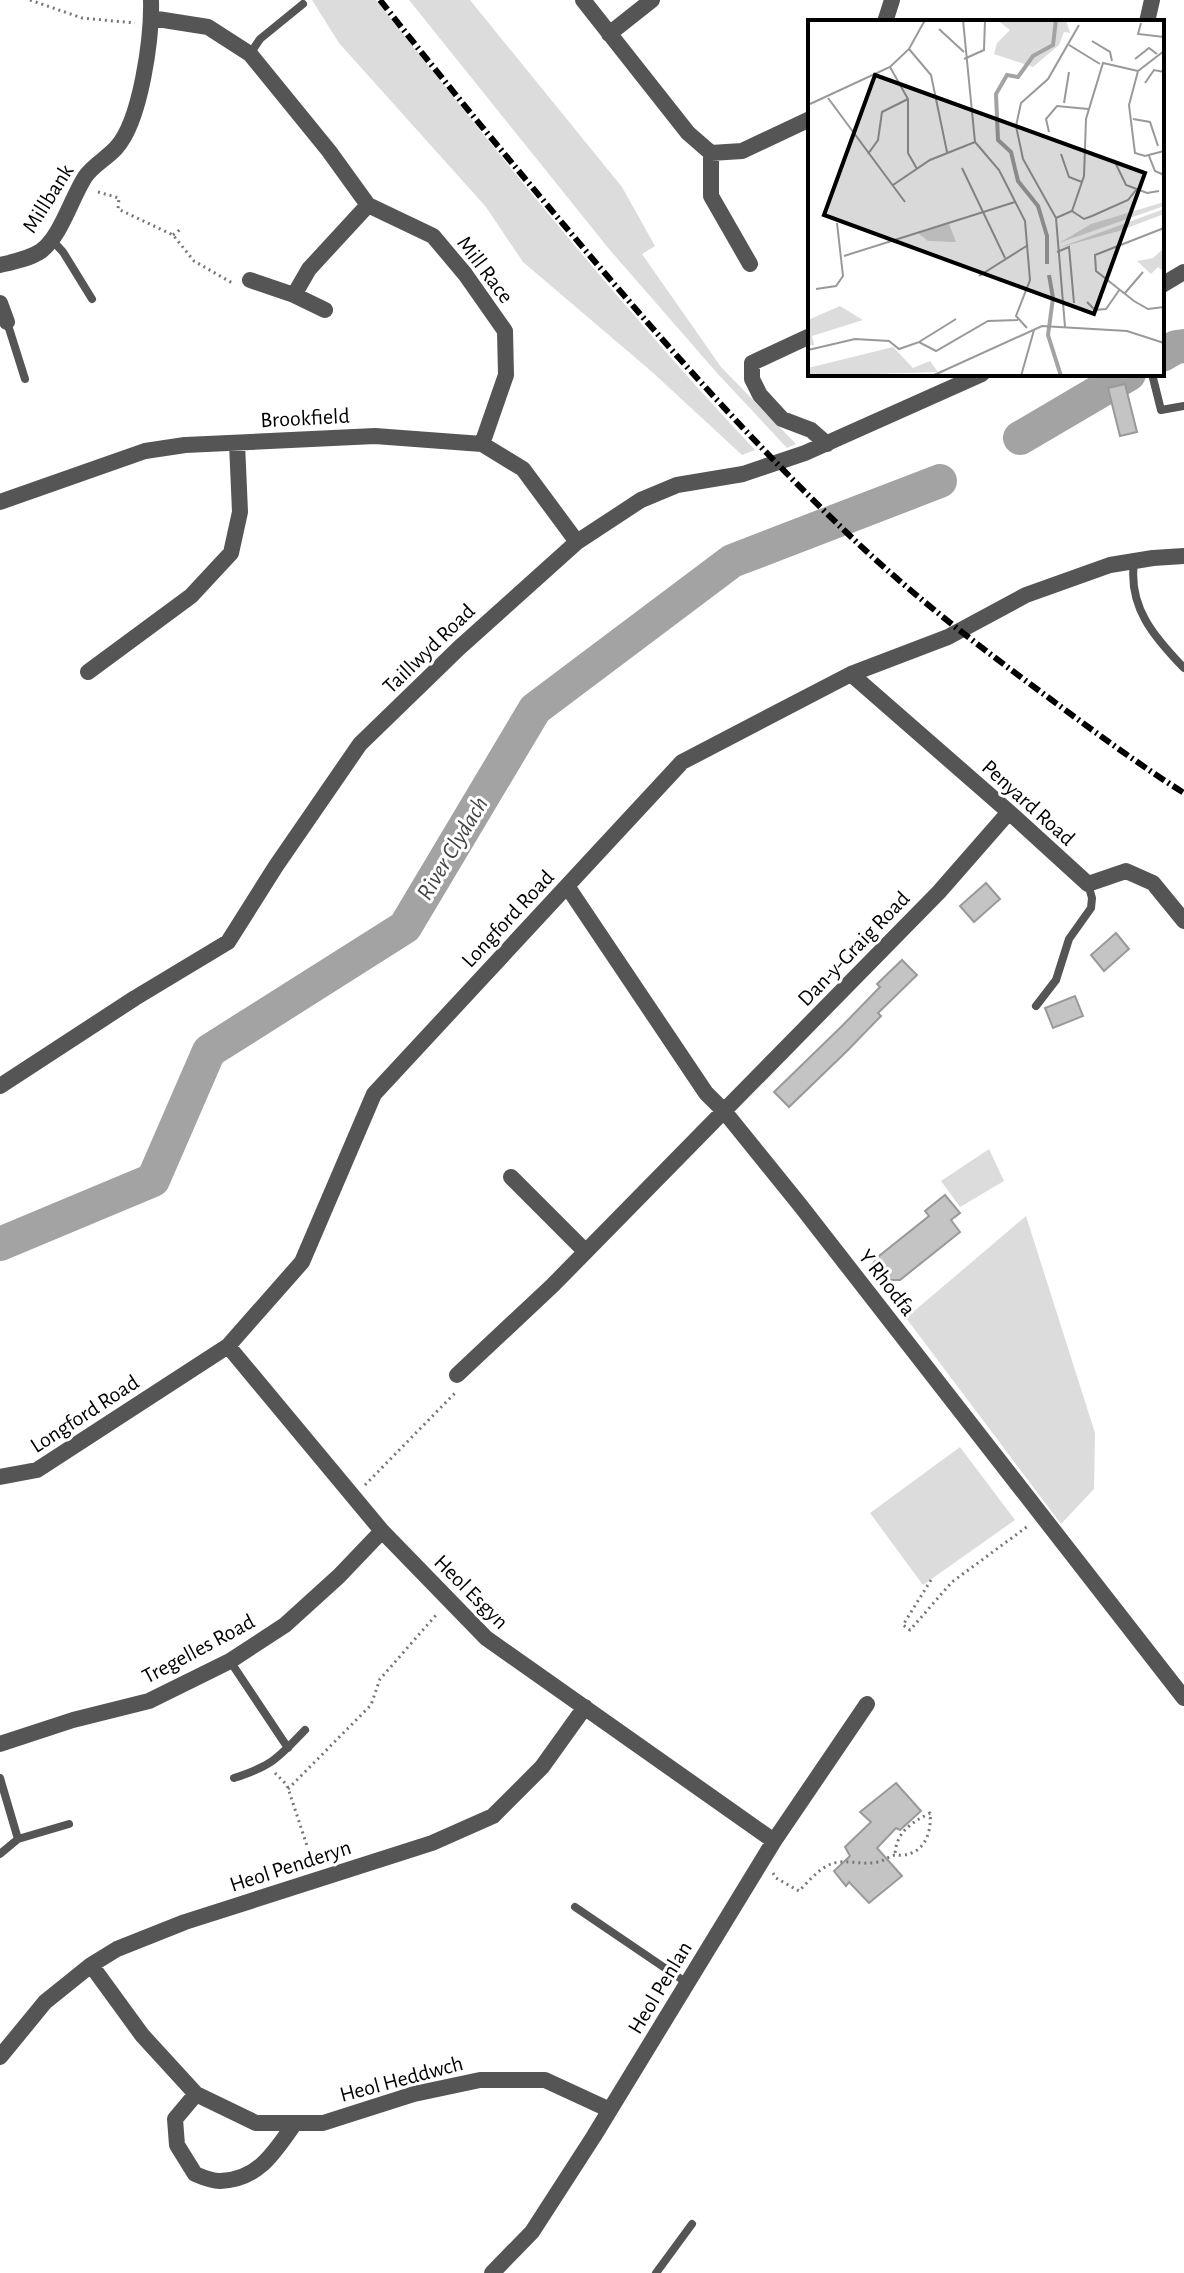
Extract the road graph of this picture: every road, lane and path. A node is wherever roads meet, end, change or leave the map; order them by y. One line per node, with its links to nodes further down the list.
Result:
1 (30, 0): 10 (path)
2 (151, 0): 10 (street, Millbank)
3 (583, 0): 11 (street)
4 (652, 0): 11 (street)
5 (892, 0): 8 (street)
6 (1152, 0): 9 (street)
7 (303, 4): 12 (lane)
8 (886, 20)
9 (1147, 20)
10 (151, 21): 12 (street, Mill Race); 15 (street, Millbank)
11 (609, 34): 14 (street)
12 (250, 54): 16 (street, Mill Race)
13 (808, 120): 14 (street)
14 (711, 153): 20 (street)
15 (79, 186): 18 (path); 19 (street, Millbank)
16 (368, 205): 25 (street); 36 (street, Mill Race)
17 (182, 228): 18 (path)
18 (173, 235): 23 (path)
19 (52, 240): 21 (street, Millbank); 26 (lane)
20 (750, 264)
21 (0, 265)
22 (1184, 272): 24 (street)
23 (250, 280): 25 (street)
24 (1164, 284)
25 (294, 295): 28 (street)
26 (92, 299)
27 (0, 303): 29 (street)
28 (325, 310)
29 (7, 322): 33 (lane)
30 (808, 337): 37 (street)
31 (978, 376): 37 (street, Taillwyd Road)
32 (1152, 376): 34 (lane)
33 (25, 379)
34 (1184, 406)
35 (237, 443): 36 (street, Brookfield); 38 (street, Brookfield); 43 (street)
36 (482, 444): 39 (street, Brookfield)
37 (827, 444): 39 (street, Taillwyd Road)
38 (0, 502)
39 (577, 542): 50 (street, Taillwyd Road)
40 (1184, 556): 41 (street, Longford Road)
41 (1134, 561): 42 (lane); 44 (street, Longford Road)
42 (1184, 668)
43 (88, 672)
44 (851, 674): 45 (street, Penyard Road); 47 (street, Longford Road)
45 (1009, 812): 46 (street, Penyard Road); 51 (street, Dan-y-Graig Road)
46 (1088, 884): 48 (street); 49 (lane)
47 (567, 886): 51 (street, Y Rhodfa); 54 (street, Longford Road)
48 (1184, 921)
49 (1036, 1006)
50 (0, 1086)
51 (724, 1111): 53 (street, Dan-y-Graig Road); 58 (street, Y Rhodfa)
52 (511, 1177): 53 (street)
53 (585, 1251): 55 (street, Dan-y-Graig Road)
54 (228, 1346): 56 (street, Longford Road); 57 (street, Heol Esgyn)
55 (457, 1375): 57 (path)
56 (0, 1477)
57 (354, 1497): 59 (street, Heol Esgyn)
58 (1042, 1516): 60 (path); 63 (street, Y Rhodfa)
59 (382, 1531): 61 (street, Heol Esgyn); 62 (street, Tregelles Road)
60 (931, 1580)
61 (449, 1600): 65 (street, Heol Esgyn); 72 (path)
62 (230, 1661): 67 (street, Tregelles Road); 68 (lane)
63 (1184, 1698)
64 (867, 1704): 75 (street, Heol Penlan)
65 (585, 1707): 75 (street, Heol Esgyn); 79 (street, Heol Penderyn)
66 (305, 1730): 68 (lane)
67 (0, 1744)
68 (288, 1748): 69 (lane)
69 (268, 1766): 71 (lane); 72 (path)
70 (0, 1778): 74 (lane)
71 (234, 1778)
72 (288, 1789): 79 (path)
73 (69, 1824): 74 (lane)
74 (18, 1839): 76 (lane)
75 (774, 1841): 78 (street, Heol Penlan)
76 (0, 1854)
77 (895, 1855): 77 (path); 78 (path)
78 (763, 1860): 82 (street, Heol Penlan)
79 (318, 1879): 81 (street, Heol Penderyn)
80 (575, 1907): 82 (lane)
81 (91, 1965): 83 (street, Heol Penderyn); 84 (street, Heol Heddwch)
82 (688, 1983): 85 (street, Heol Penlan)
83 (0, 2057)
84 (196, 2094): 86 (street, Heol Heddwch); 86 (street)
85 (610, 2110): 86 (street, Heol Heddwch); 88 (street, Heol Penlan)
86 (295, 2123)
87 (692, 2224): 89 (lane)
88 (492, 2273)
89 (656, 2273)

